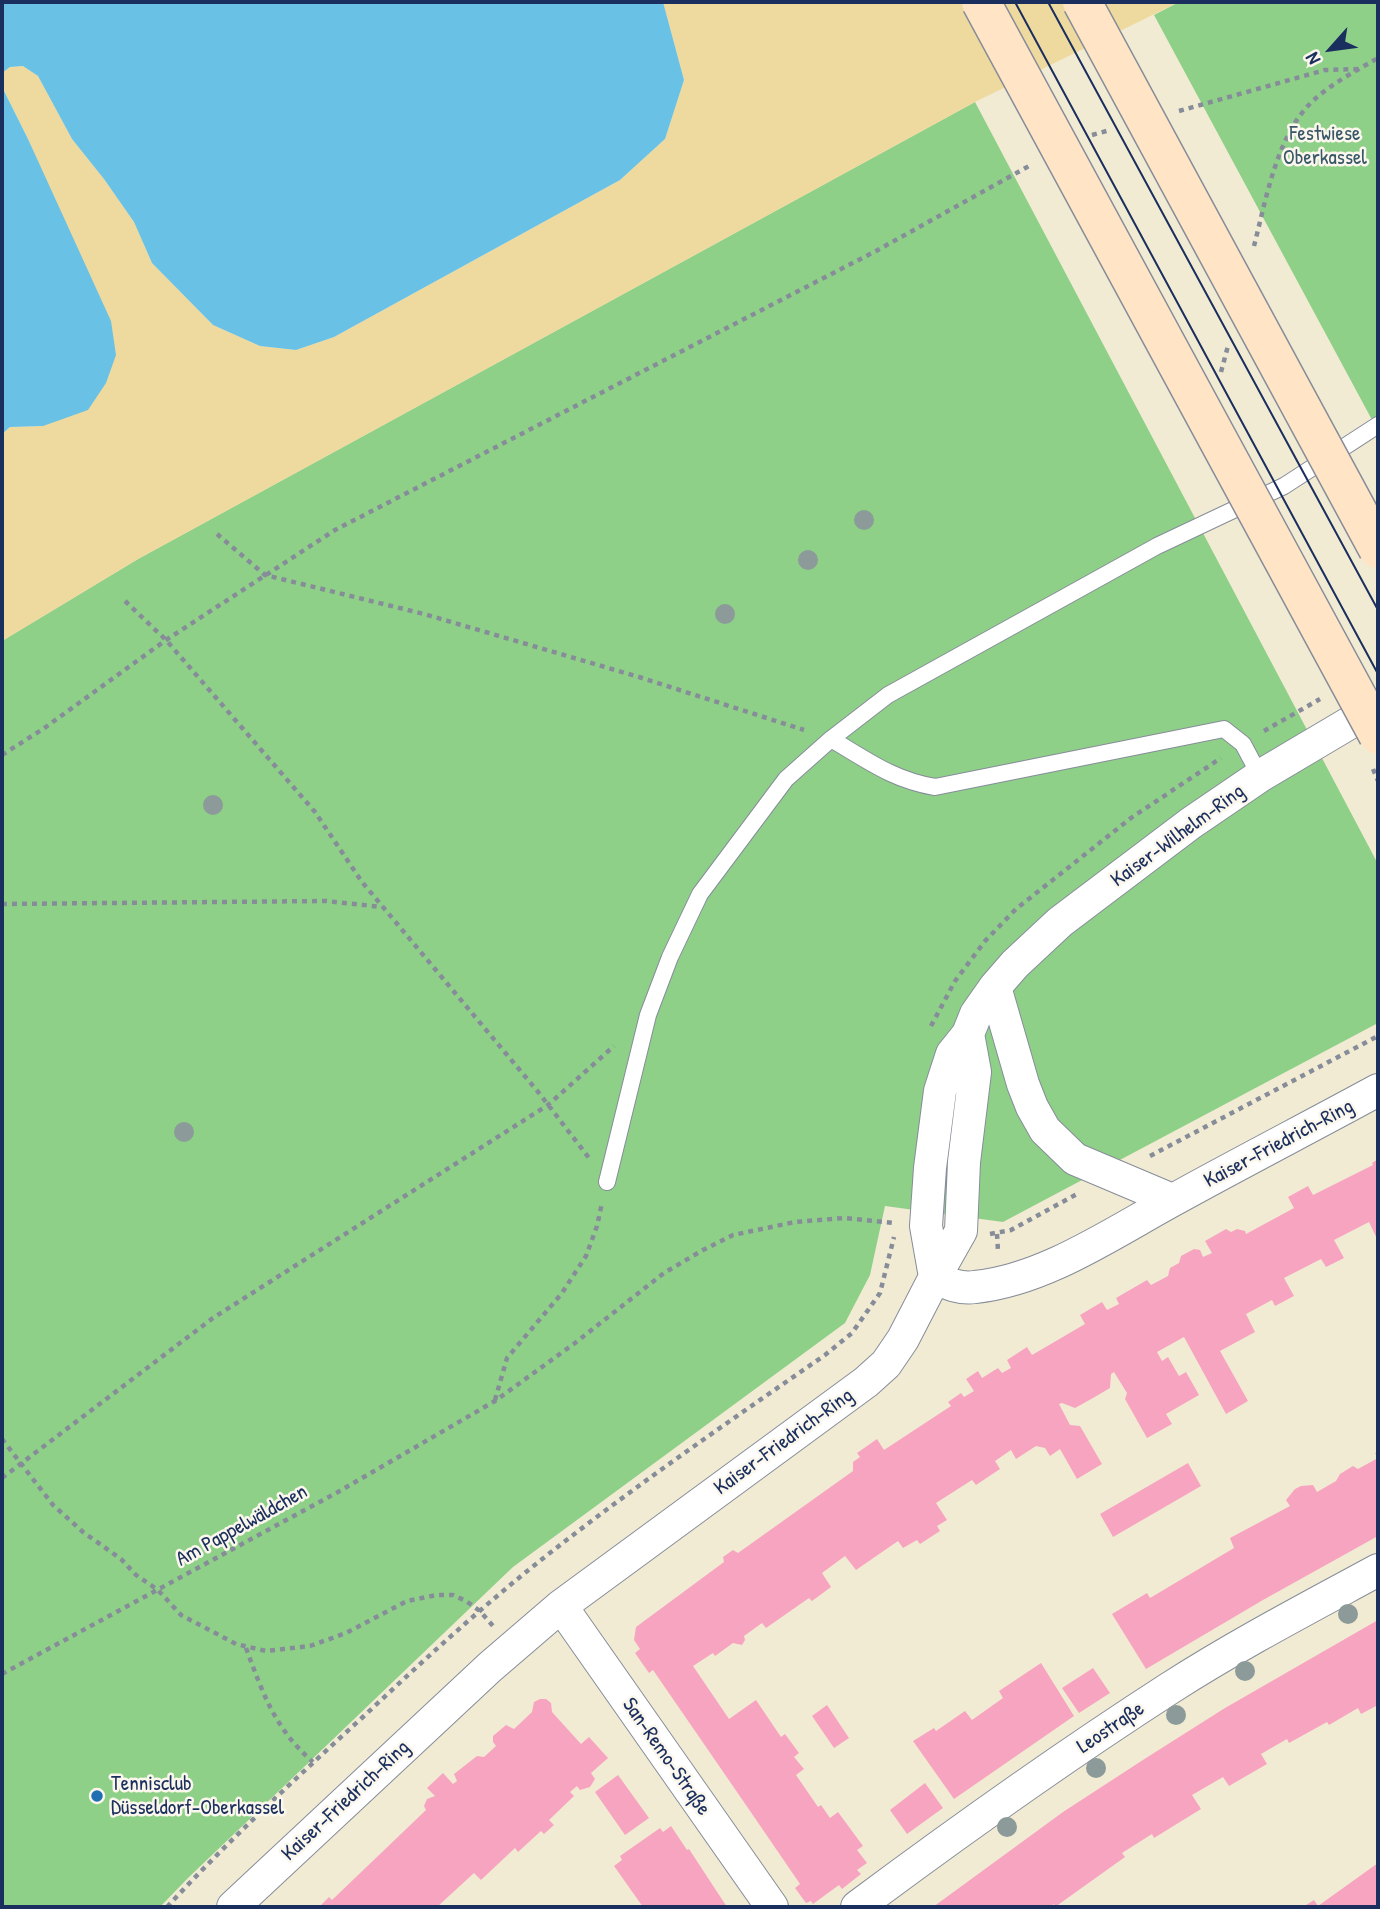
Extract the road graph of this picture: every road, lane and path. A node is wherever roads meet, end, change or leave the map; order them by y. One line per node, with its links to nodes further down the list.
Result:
1 (981, 2): 15 (main road, bridge)
2 (1082, 2): 10 (main road, bridge)
3 (1378, 58): 4 (path)
4 (1358, 69): 5 (path); 7 (path)
5 (1231, 97)
6 (1033, 164): 11 (path)
7 (1272, 177)
8 (1378, 425): 16 (lane)
9 (218, 534): 11 (path)
10 (1378, 549)
11 (265, 575): 13 (path); 16 (path)
12 (125, 601): 13 (path)
13 (166, 640): 17 (path); 20 (path)
14 (1378, 706): 18 (street, Kaiser-Wilhelm-Ring)
15 (1378, 735)
16 (831, 739): 18 (lane); 22 (lane)
17 (2, 755)
18 (1260, 776): 21 (street, Kaiser-Wilhelm-Ring)
19 (2, 904): 20 (path)
20 (383, 907): 24 (path)
21 (995, 987): 26 (street); 27 (street, Kaiser-Wilhelm-Ring)
22 (648, 1015): 24 (path); 25 (lane)
23 (1378, 1090): 26 (street, Kaiser-Friedrich-Ring)
24 (548, 1105): 25 (path); 30 (path)
25 (607, 1182): 28 (path)
26 (1172, 1200): 27 (street, Kaiser-Friedrich-Ring)
27 (934, 1277): 34 (street, Kaiser-Friedrich-Ring)
28 (495, 1401): 33 (path, Am Pappelwäldchen); 35 (path, Am Pappelwäldchen)
29 (2, 1439): 30 (path)
30 (21, 1465): 31 (path); 33 (path)
31 (3, 1476)
32 (1378, 1570): 43 (street, Leostraße)
33 (158, 1590): 36 (path); 38 (path, Am Pappelwäldchen)
34 (561, 1606): 37 (street, Kaiser-Friedrich-Ring); 42 (street, San-Remo-Straße)
35 (480, 1611): 36 (path); 37 (path); 39 (path)
36 (245, 1647): 39 (path)
37 (512, 1647): 41 (street, Kaiser-Friedrich-Ring)
38 (2, 1674)
39 (313, 1762): 40 (path)
40 (167, 1907)
41 (233, 1907)
42 (772, 1907)
43 (857, 1907)

